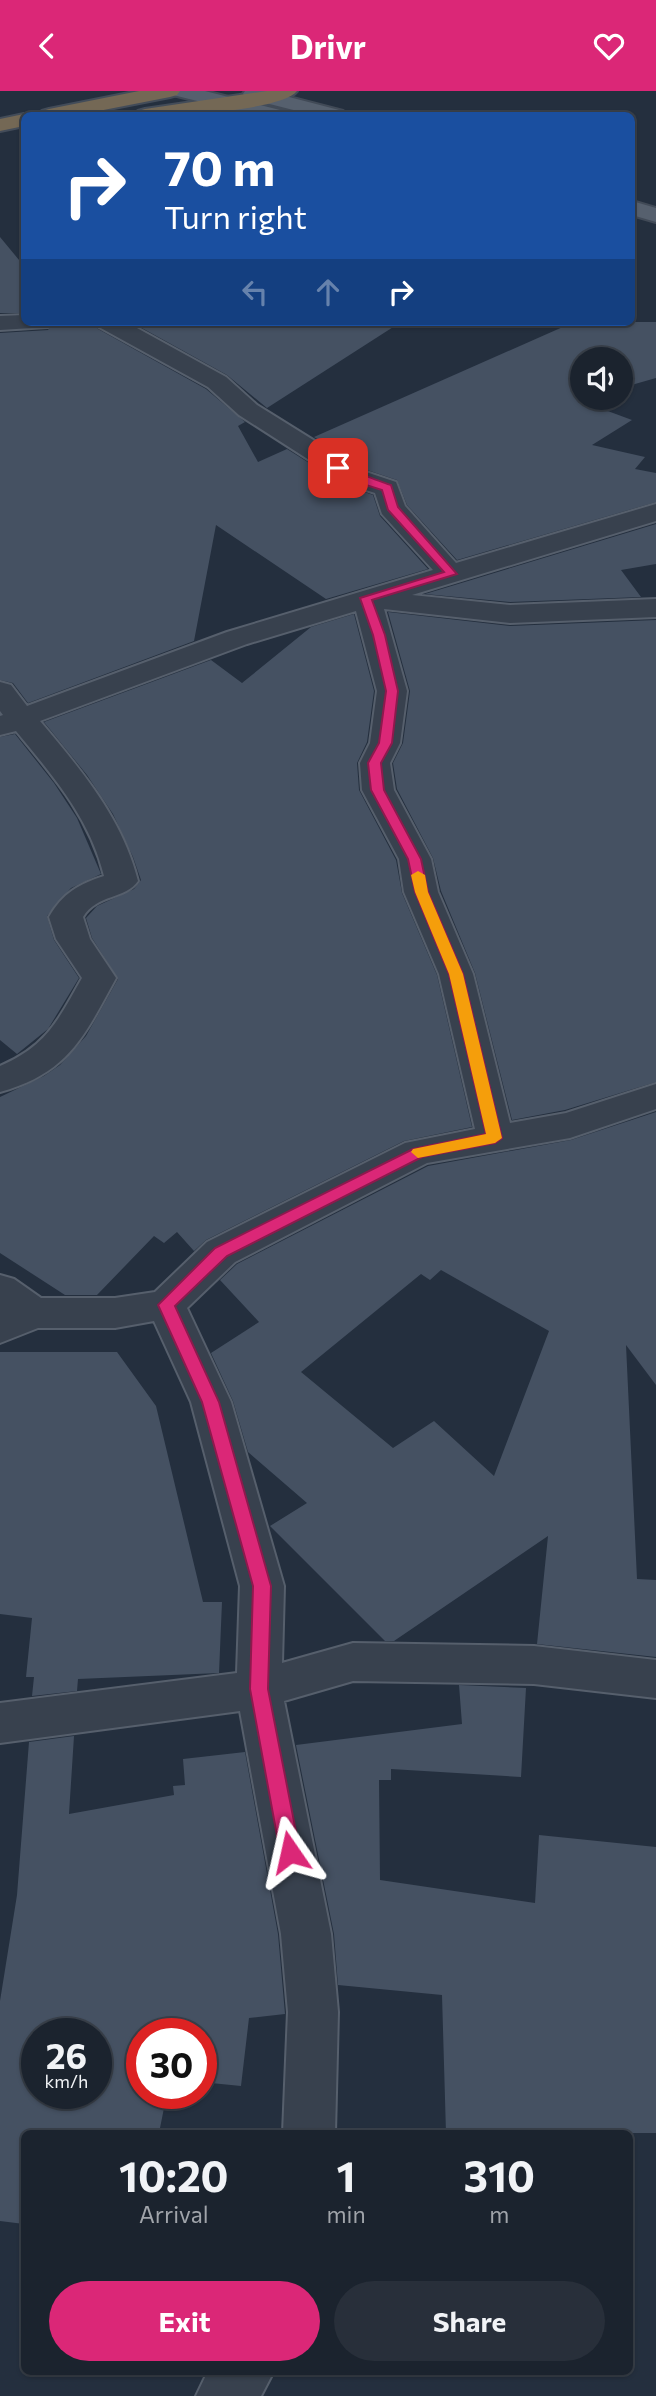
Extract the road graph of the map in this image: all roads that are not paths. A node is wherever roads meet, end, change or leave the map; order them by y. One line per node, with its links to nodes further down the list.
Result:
1 (170, 91): 5 (highway)
2 (180, 91): 3 (main road)
3 (235, 97): 4 (highway); 6 (highway)
4 (277, 101): 7 (main road)
5 (63, 112)
6 (160, 112)
7 (323, 112)
8 (21, 121): 9 (highway)
9 (0, 125)
10 (21, 139): 11 (highway)
11 (0, 143)
12 (635, 194): 13 (main road)
13 (656, 199)
14 (635, 209): 15 (main road)
15 (656, 215)
16 (21, 322): 17 (street)
17 (0, 323)
18 (115, 326): 20 (street)
19 (656, 512): 20 (street)
20 (451, 574): 21 (street)
21 (366, 598): 22 (street); 24 (street); 27 (street)
22 (656, 608)
23 (0, 691): 24 (street)
24 (10, 722): 25 (street)
25 (0, 1080)
26 (656, 1096): 27 (street)
27 (495, 1138): 29 (street)
28 (0, 1289): 30 (street)
29 (166, 1305): 30 (street); 32 (street)
30 (16, 1320)
31 (656, 1679): 32 (street)
32 (259, 1689): 33 (street); 34 (street)
33 (0, 1723)
34 (309, 2130)
35 (242, 2375): 36 (street)
36 (224, 2396)

